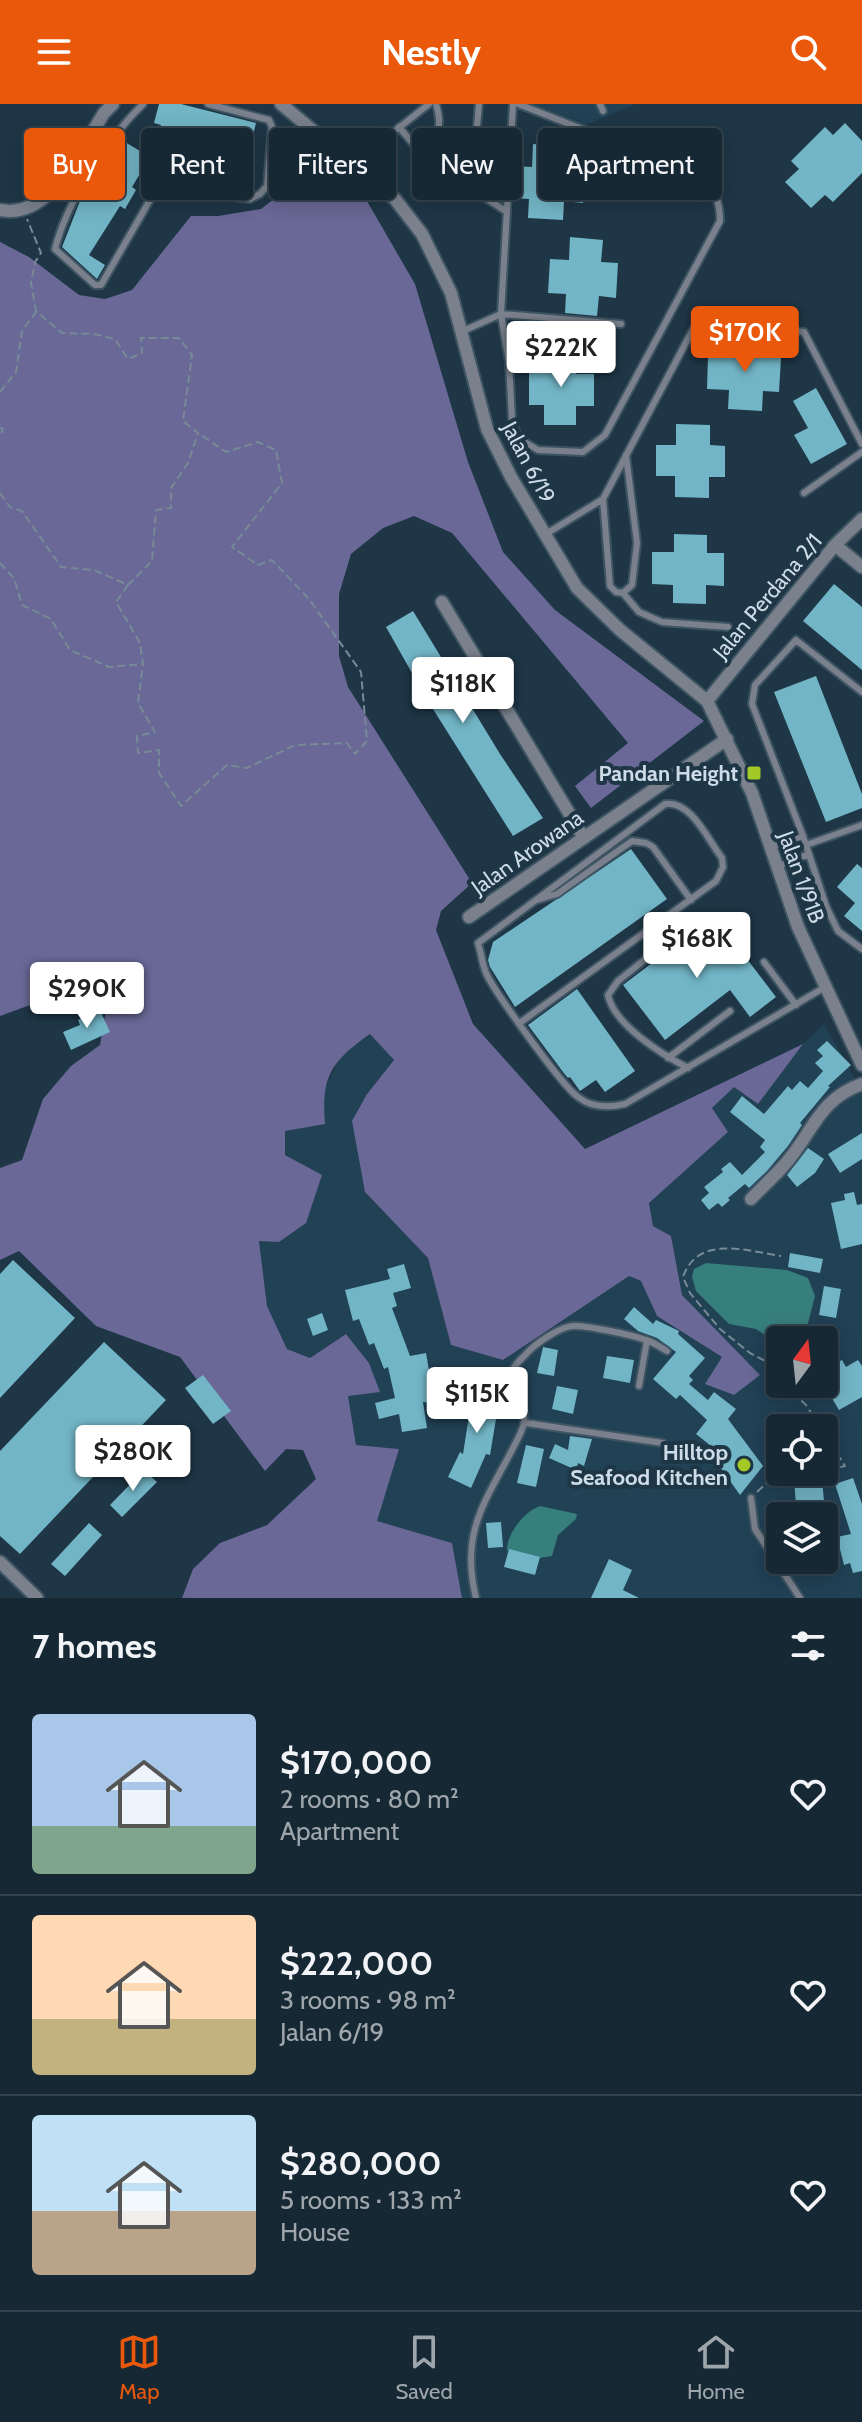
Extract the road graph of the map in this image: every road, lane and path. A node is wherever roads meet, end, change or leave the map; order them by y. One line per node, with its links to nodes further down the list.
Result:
1 (113, 104): 18 (street)
2 (143, 104): 3 (lane)
3 (208, 104)
4 (281, 104): 10 (street, Jalan 6/19)
5 (429, 104): 9 (lane)
6 (436, 104): 11 (lane)
7 (479, 104): 12 (lane)
8 (516, 104): 19 (lane); 21 (lane)
9 (399, 127): 13 (lane); 14 (lane)
10 (312, 128)
11 (440, 128)
12 (477, 128)
13 (396, 129)
14 (412, 140)
15 (396, 200): 23 (street, Jalan 6/19)
16 (489, 200): 19 (lane)
17 (0, 210): 18 (street)
18 (23, 210): 20 (path)
19 (507, 212): 21 (lane)
20 (36, 311): 24 (path); 26 (path)
21 (501, 314): 22 (lane); 23 (lane)
22 (621, 324)
23 (462, 331): 35 (street, Jalan 6/19)
24 (0, 392)
25 (0, 428): 27 (path)
26 (198, 433): 39 (path); 43 (path)
27 (0, 437)
28 (862, 444): 30 (lane)
29 (862, 452): 32 (lane)
30 (626, 455): 33 (lane); 40 (lane)
31 (0, 493): 39 (path)
32 (804, 493)
33 (603, 499): 35 (lane); 40 (lane)
34 (862, 519): 36 (street, Jalan Perdana 2/1)
35 (546, 534): 45 (street, Jalan 6/19)
36 (835, 545): 38 (street); 45 (street, Jalan Perdana 2/1)
37 (0, 563): 43 (path)
38 (862, 567)
39 (128, 585): 43 (path)
40 (623, 593): 42 (lane)
41 (442, 602): 49 (street)
42 (728, 627)
43 (143, 664)
44 (862, 692): 48 (lane)
45 (707, 701): 46 (street, Jalan 1/91B)
46 (727, 739): 49 (street, Jalan Arowana); 51 (street, Jalan 1/91B)
47 (862, 825): 50 (lane)
48 (803, 836): 50 (lane); 51 (lane)
49 (584, 838): 56 (street, Jalan Arowana)
50 (806, 845): 52 (lane)
51 (770, 847): 53 (street, Jalan 1/91B)
52 (809, 854): 53 (lane); 58 (lane)
53 (777, 867): 60 (street, Jalan 1/91B)
54 (691, 900): 55 (lane); 55 (lane); 63 (lane)
55 (534, 901): 63 (lane)
56 (469, 917)
57 (683, 929): 64 (lane)
58 (862, 949)
59 (764, 962): 61 (lane)
60 (827, 986): 61 (lane); 65 (street, Jalan 1/91B)
61 (796, 1005): 66 (lane)
62 (730, 1011): 64 (lane)
63 (521, 1022): 66 (lane)
64 (668, 1058): 66 (lane)
65 (861, 1060)
66 (688, 1068)
67 (862, 1084): 68 (street)
68 (751, 1199)
69 (781, 1256): 72 (path)
70 (647, 1340): 71 (lane); 73 (lane); 76 (lane)
71 (667, 1351)
72 (766, 1361)
73 (639, 1386)
74 (799, 1398): 75 (path)
75 (812, 1414)
76 (526, 1423): 77 (lane); 84 (lane)
77 (663, 1443)
78 (838, 1455): 79 (path)
79 (838, 1468)
80 (766, 1484): 81 (path)
81 (751, 1498): 85 (lane)
82 (0, 1562): 83 (street)
83 (37, 1598)
84 (476, 1598)
85 (800, 1598)

